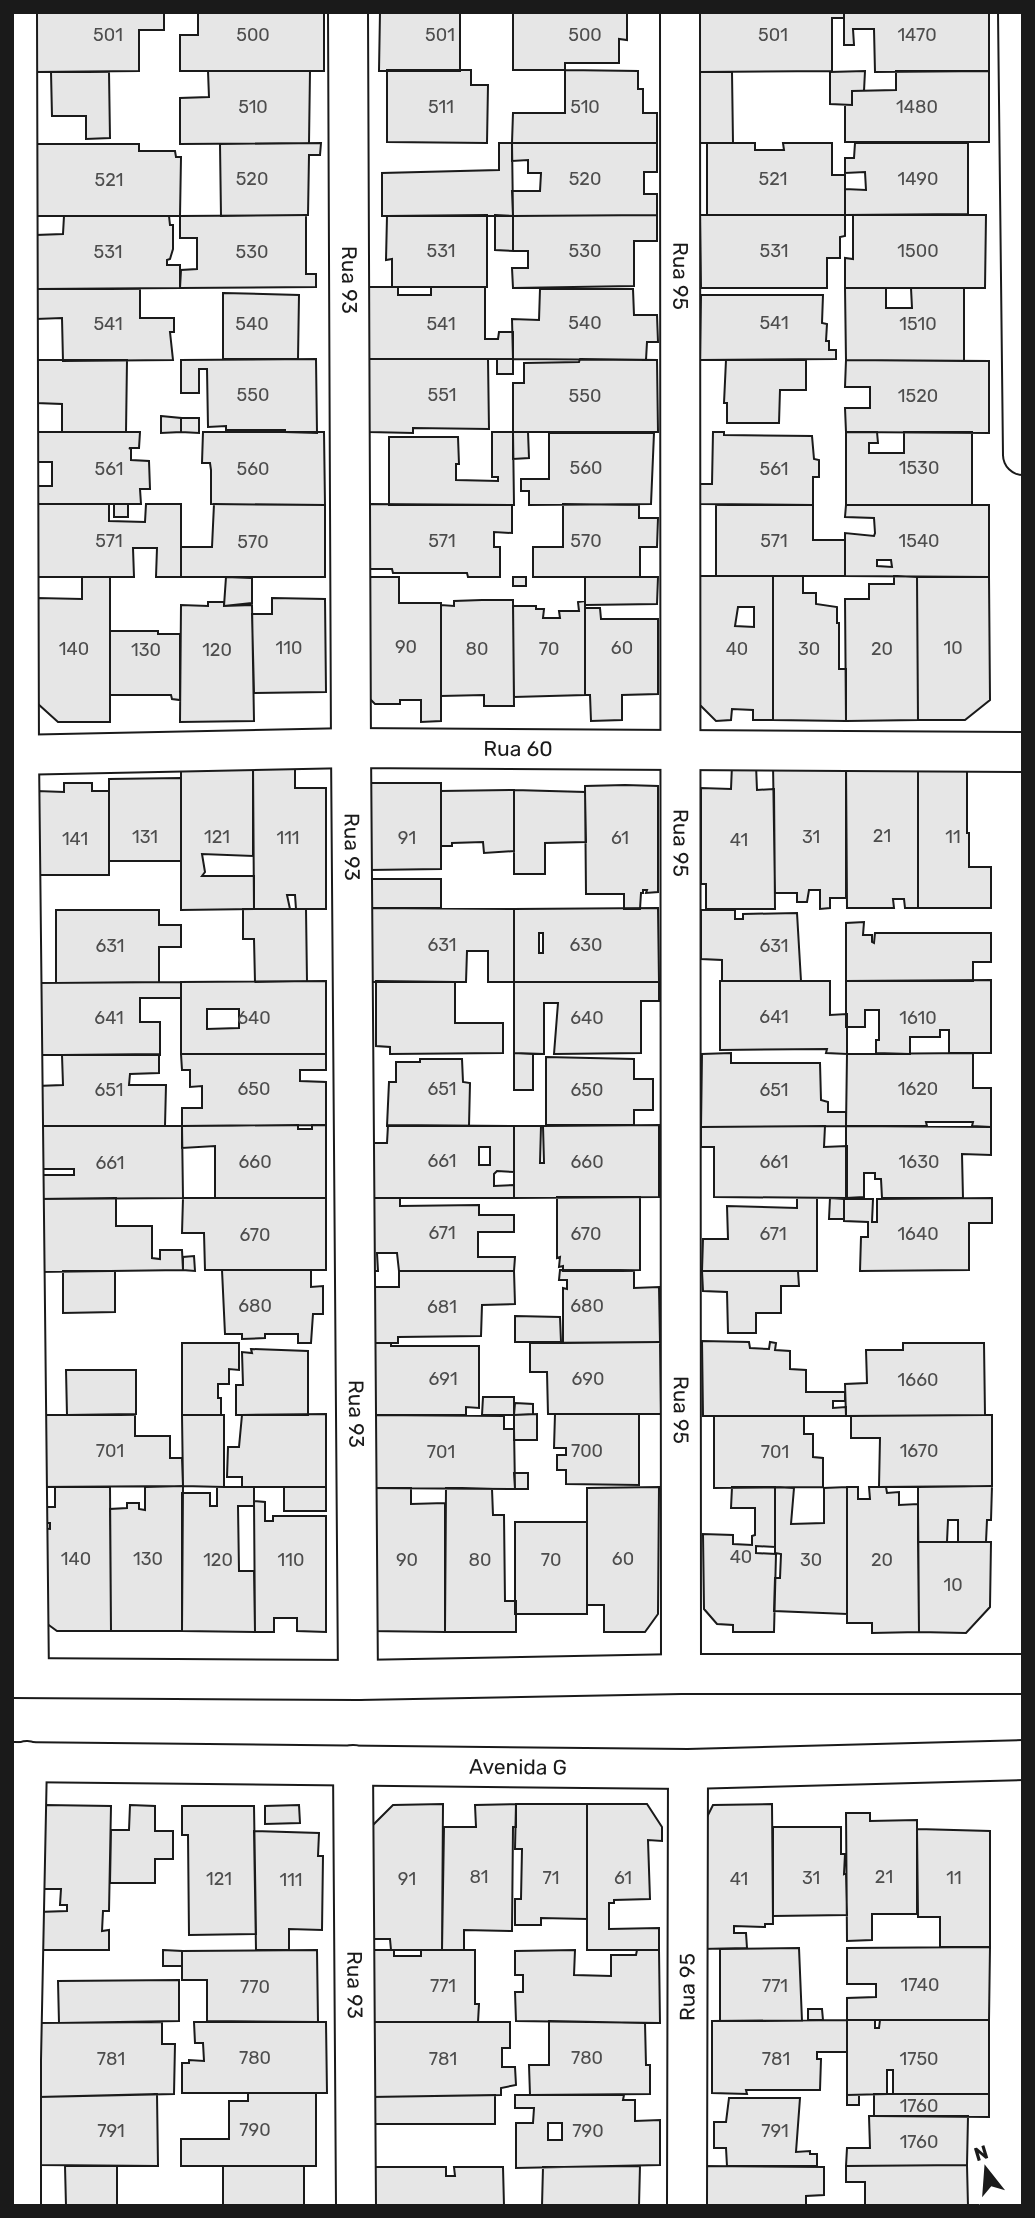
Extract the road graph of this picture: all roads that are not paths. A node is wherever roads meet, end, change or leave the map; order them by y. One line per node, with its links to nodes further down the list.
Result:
1 (17, 12): 9 (street)
2 (348, 12): 6 (street, Rua 93)
3 (680, 12): 7 (street, Rua 95)
4 (1018, 12): 5 (street)
5 (1023, 455)
6 (351, 748): 7 (street, Rua 60); 9 (street, Rua 60); 13 (street, Rua 93)
7 (681, 750): 8 (street, Rua 60); 10 (street, Rua 95)
8 (1023, 752)
9 (16, 755): 12 (street)
10 (681, 1674): 11 (street); 13 (street)
11 (1023, 1674)
12 (20, 1677): 13 (street)
13 (358, 1680)
14 (1023, 1760): 17 (street, Avenida G)
15 (19, 1762): 16 (street, Avenida G); 18 (street)
16 (353, 1765): 17 (street, Avenida G); 19 (street, Rua 93)
17 (688, 1769): 20 (street, Rua 95)
18 (21, 2206)
19 (356, 2206)
20 (687, 2206)

